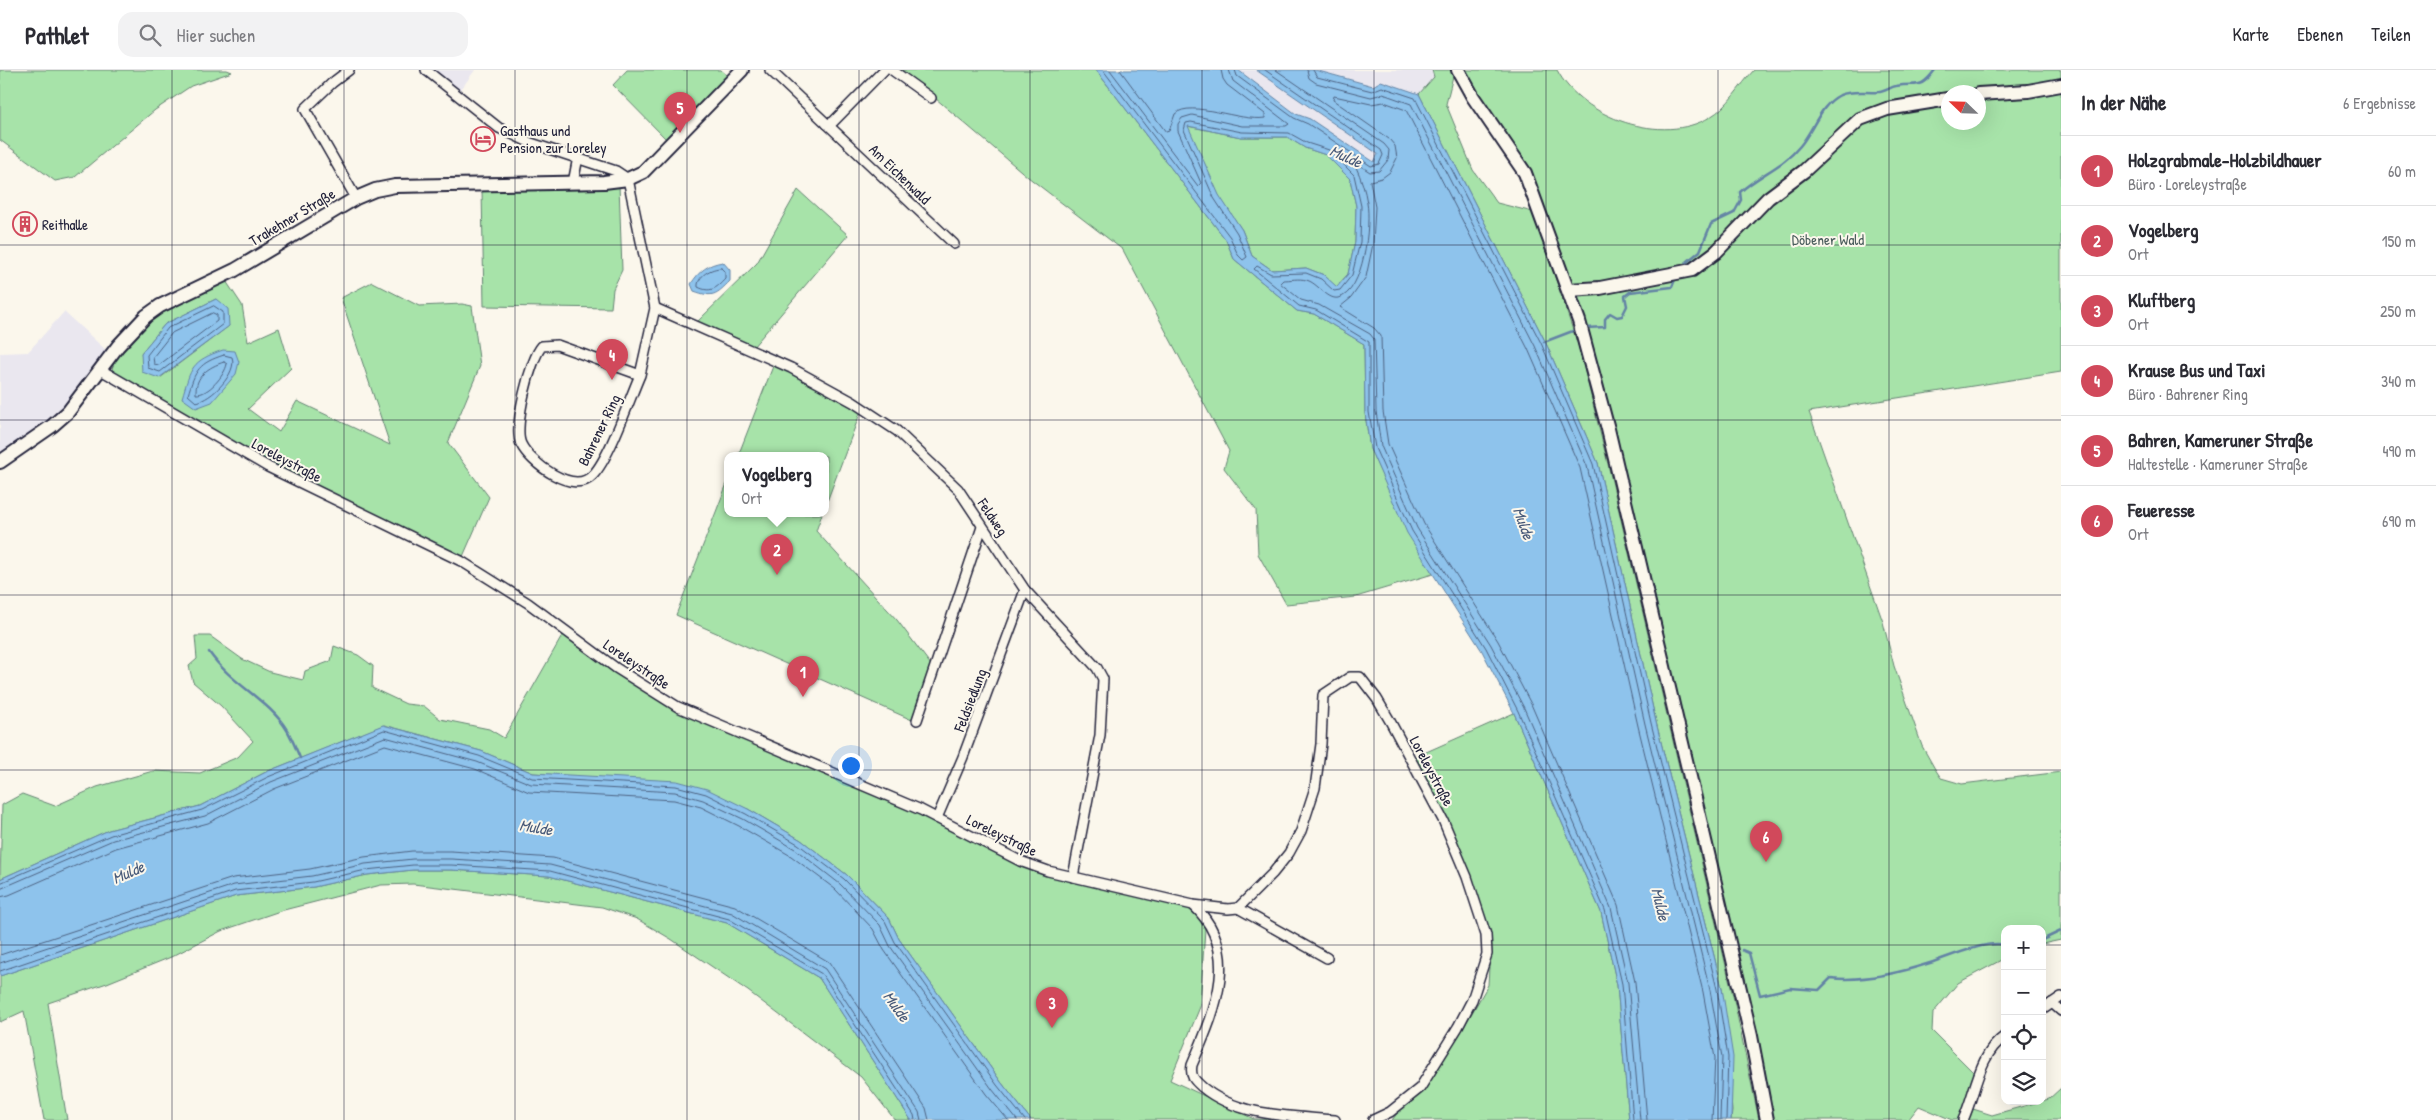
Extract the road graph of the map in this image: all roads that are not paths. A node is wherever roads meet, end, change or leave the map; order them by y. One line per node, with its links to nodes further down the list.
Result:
1 (349, 70): 16 (street)
2 (426, 70): 13 (street)
3 (742, 70): 14 (street)
4 (770, 70): 12 (street, Am Eichenwald)
5 (884, 70): 12 (street)
6 (892, 70): 10 (street)
7 (1458, 70): 18 (street)
8 (2061, 85): 9 (street)
9 (1986, 94)
10 (931, 98)
11 (1941, 100): 18 (street)
12 (827, 124): 17 (street, Am Eichenwald)
13 (578, 157): 14 (street); 15 (street)
14 (628, 179): 15 (street, Trakehner Straße); 19 (street, Bahrener Ring)
15 (573, 182): 16 (street, Trakehner Straße)
16 (356, 198): 20 (street, Trakehner Straße)
17 (954, 244)
18 (1569, 290): 38 (street)
19 (655, 308): 21 (street, Bahrener Ring); 23 (street, Feldweg)
20 (101, 370): 22 (street, Trakehner Straße); 26 (street, Loreleystraße)
21 (640, 375): 21 (street, Bahrener Ring)
22 (0, 462)
23 (982, 526): 24 (street, Feldweg); 25 (street)
24 (1025, 590): 26 (street, Feldsiedlung); 27 (street, Feldweg)
25 (917, 720)
26 (936, 818): 27 (street, Loreleystraße)
27 (1074, 877): 28 (street, Loreleystraße)
28 (1193, 905): 29 (street, Loreleystraße); 36 (street)
29 (1238, 908): 30 (street, Loreleystraße); 37 (street, Loreleystraße)
30 (1326, 958)
31 (2061, 996): 32 (street)
32 (2052, 1004): 33 (street); 34 (street)
33 (2046, 1008)
34 (2061, 1011)
35 (2001, 1040): 39 (street)
36 (1335, 1120)
37 (1373, 1120)
38 (1767, 1120)
39 (1963, 1120)

